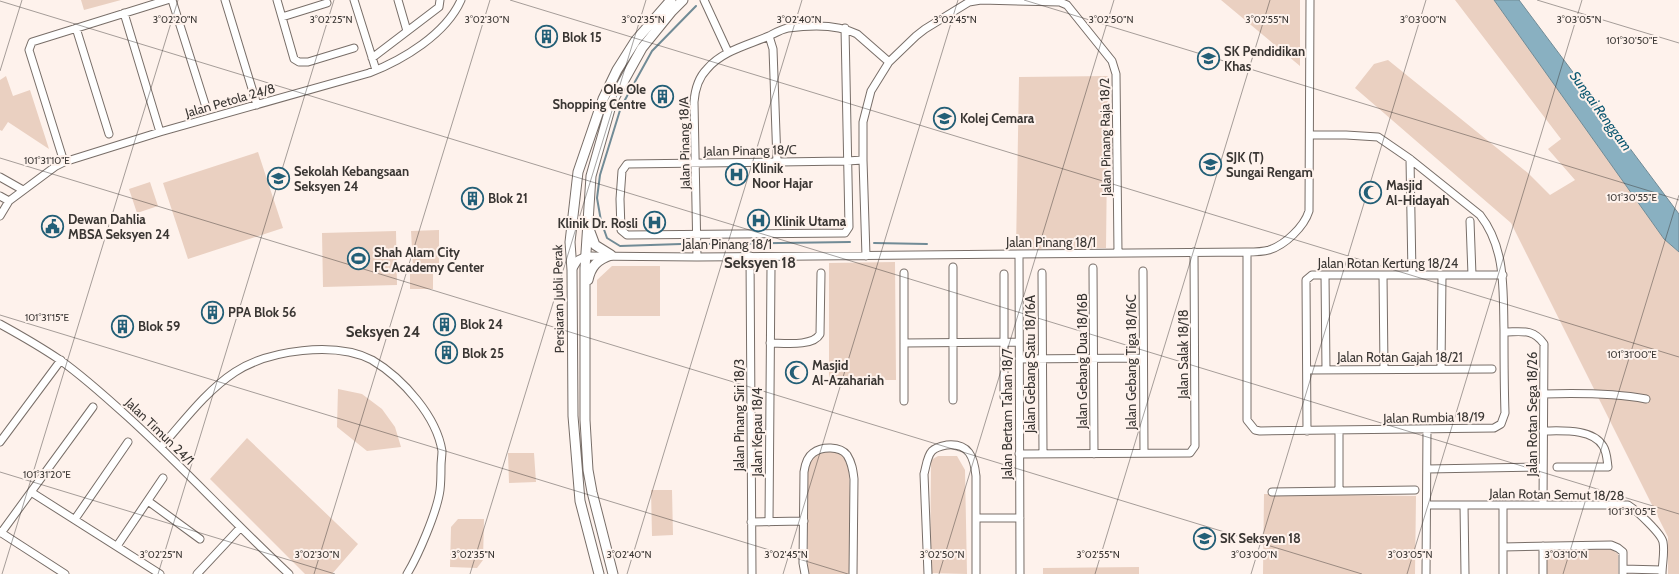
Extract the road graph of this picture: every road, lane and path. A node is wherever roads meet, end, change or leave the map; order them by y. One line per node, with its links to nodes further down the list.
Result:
1 (167, 0): 14 (street)
2 (172, 0): 25 (street)
3 (224, 0): 26 (street)
4 (277, 0): 15 (street)
5 (354, 0): 22 (street)
6 (398, 0): 18 (street)
7 (461, 0): 24 (street, Jalan Petola 24/8)
8 (671, 0): 56 (main road, Persiaran Jubli Perak)
9 (683, 0): 40 (main road, Persiaran Jubli Perak)
10 (704, 0): 21 (street)
11 (1310, 0): 29 (street, Jalan Pinang 18/1)
12 (327, 3): 15 (street)
13 (440, 3): 18 (street)
14 (124, 13): 16 (street); 27 (street)
15 (282, 17): 20 (street)
16 (76, 28): 28 (street); 33 (street)
17 (844, 28): 19 (street, Jalan Pinang 18/A); 23 (street, Jalan Pinang 18/A); 32 (street)
18 (407, 31): 22 (street)
19 (770, 36): 21 (street, Jalan Pinang 18/A); 34 (street)
20 (354, 48)
21 (728, 52): 35 (street, Jalan Pinang 18/A)
22 (372, 58): 24 (street)
23 (889, 62): 31 (street, Jalan Pinang Raja 18/2); 46 (street, Jalan Pinang Raja 18/2)
24 (376, 70): 26 (street, Jalan Petola 24/8)
25 (205, 104)
26 (257, 105): 27 (street, Jalan Petola 24/8)
27 (160, 132): 33 (street, Jalan Petola 24/8)
28 (109, 134)
29 (1310, 135): 30 (street, Jalan Rumbia 18/19); 45 (street, Jalan Pinang 18/1)
30 (1410, 159): 64 (street); 67 (street, Jalan Rumbia 18/19)
31 (863, 160): 32 (street, Jalan Pinang 18/C); 51 (street, Jalan Pinang Raja 18/2)
32 (847, 161): 34 (street, Jalan Pinang 18/C); 43 (street)
33 (64, 162): 37 (street, Jalan Petola 24/8)
34 (777, 162): 35 (street, Jalan Pinang 18/C)
35 (696, 163): 43 (street, Jalan Pinang 18/A); 43 (street, Jalan Pinang 18/C)
36 (0, 177): 37 (street)
37 (24, 190): 39 (street, Jalan Petola 24/8)
38 (0, 196): 39 (street)
39 (9, 200): 41 (street, Jalan Petola 24/8)
40 (587, 214): 48 (main road); 49 (main road, Persiaran Jubli Perak)
41 (0, 216)
42 (1470, 221): 66 (street)
43 (697, 234): 52 (street, Jalan Pinang 18/A)
44 (1194, 252): 45 (street, Jalan Pinang 18/1); 46 (street, Jalan Pinang 18/1); 99 (street, Jalan Salak 18/18)
45 (1247, 252): 94 (street, Jalan Rumbia 18/19)
46 (1118, 253): 47 (street, Jalan Pinang 18/1)
47 (1018, 254): 51 (street, Jalan Pinang 18/1); 73 (street, Jalan Bertam Tahan 18/7)
48 (611, 255): 49 (street, Jalan Pinang 18/1); 52 (street, Jalan Pinang 18/1); 68 (main road)
49 (586, 256): 56 (street); 68 (main road, Persiaran Jubli Perak)
50 (750, 256): 51 (street, Jalan Pinang 18/1); 52 (street, Jalan Pinang 18/1); 120 (street, Jalan Pinang Siri 18/3)
51 (866, 256)
52 (697, 257)
53 (952, 267): 71 (street)
54 (770, 268): 74 (street, Jalan Kepau 18/4)
55 (1093, 268): 78 (street, Jalan Gebang Dua 18/16B)
56 (572, 270): 136 (main road, Persiaran Jubli Perak)
57 (1143, 271): 79 (street, Jalan Gebang Tiga 18/16C)
58 (821, 273): 74 (street)
59 (904, 273): 75 (street)
60 (1042, 273): 77 (street, Jalan Gebang Satu 18/16A)
61 (1004, 274): 72 (street)
62 (1325, 275): 63 (street, Jalan Rotan Kertung 18/24); 84 (street, Jalan Rotan Kertung 18/24); 85 (street)
63 (1383, 275): 64 (street, Jalan Rotan Kertung 18/24); 81 (street)
64 (1412, 275): 65 (street, Jalan Rotan Kertung 18/24)
65 (1442, 275): 66 (street, Jalan Rotan Kertung 18/24); 82 (street)
66 (1472, 275): 67 (street, Jalan Rotan Kertung 18/24)
67 (1503, 275): 70 (street, Jalan Rumbia 18/19)
68 (585, 296): 137 (main road, Persiaran Jubli Perak)
69 (0, 324): 80 (street, Jalan Timun 24/1)
70 (1504, 332): 86 (street, Jalan Rotan Sega 18/26); 92 (street, Jalan Rumbia 18/19)
71 (953, 342): 72 (street); 75 (street); 89 (street)
72 (1004, 342): 73 (street); 87 (street)
73 (1019, 342): 76 (street, Jalan Bertam Tahan 18/7)
74 (770, 343): 121 (street, Jalan Kepau 18/4)
75 (904, 343): 90 (street)
76 (1019, 358): 77 (street); 100 (street, Jalan Bertam Tahan 18/7)
77 (1042, 358): 78 (street); 101 (street, Jalan Gebang Satu 18/16A)
78 (1094, 358): 79 (street); 102 (street, Jalan Gebang Dua 18/16B)
79 (1143, 358): 99 (street, Jalan Gebang Tiga 18/16C)
80 (61, 360): 96 (street); 98 (street, Jalan Timun 24/1)
81 (1384, 369): 82 (street, Jalan Rotan Gajah 18/21); 85 (street, Jalan Rotan Gajah 18/21)
82 (1441, 369): 83 (street, Jalan Rotan Gajah 18/21)
83 (1492, 369)
84 (1308, 370): 85 (street, Jalan Rotan Gajah 18/21); 94 (street, Jalan Rotan Kertung 18/24)
85 (1326, 370)
86 (1544, 394): 88 (street); 95 (street, Jalan Rotan Sega 18/26)
87 (1004, 397)
88 (1646, 399)
89 (953, 400)
90 (904, 401)
91 (93, 407): 109 (street)
92 (1427, 429): 93 (street, Jalan Rumbia 18/19); 105 (street)
93 (1339, 430): 94 (street, Jalan Rumbia 18/19); 108 (street)
94 (1307, 431)
95 (1544, 431): 103 (street, Jalan Rotan Sega 18/26); 104 (street)
96 (0, 442)
97 (128, 442): 118 (street)
98 (161, 447): 122 (street, Jalan Timun 24/1); 135 (street)
99 (1144, 453): 102 (street)
100 (1020, 454): 101 (street); 117 (street, Jalan Bertam Tahan 18/7)
101 (1043, 454): 102 (street)
102 (1094, 454)
103 (1543, 467): 105 (street); 112 (street, Jalan Rotan Sega 18/26)
104 (1557, 468)
105 (1427, 469): 113 (street)
106 (163, 478): 111 (street)
107 (1415, 490): 108 (street)
108 (1339, 491): 110 (street)
109 (32, 492): 118 (street); 123 (street)
110 (1272, 492)
111 (148, 500): 124 (street); 125 (street)
112 (1543, 504): 115 (street, Jalan Rotan Semut 18/28); 130 (street, Jalan Rotan Semut 18/28)
113 (1427, 505): 114 (street, Jalan Rotan Semut 18/28); 144 (street)
114 (1464, 505): 115 (street, Jalan Rotan Semut 18/28); 145 (street)
115 (1503, 505): 127 (street)
116 (977, 518): 117 (street); 141 (street); 142 (street)
117 (1020, 518): 143 (street, Jalan Bertam Tahan 18/7)
118 (75, 519): 125 (street)
119 (804, 521): 121 (street); 139 (street); 140 (street)
120 (751, 522): 121 (street); 138 (street, Jalan Pinang Siri 18/3)
121 (769, 522)
122 (240, 528): 133 (street); 134 (street, Jalan Timun 24/1)
123 (0, 533): 128 (street)
124 (200, 539)
125 (117, 546): 132 (street)
126 (1543, 546): 127 (street); 129 (street); 147 (street)
127 (1503, 547): 146 (street)
128 (54, 571): 131 (street)
129 (1623, 572): 130 (street)
130 (1662, 572)
131 (65, 574)
132 (160, 574)
133 (196, 574)
134 (289, 574)
135 (407, 574)
136 (599, 574)
137 (613, 574)
138 (752, 574)
139 (805, 574)
140 (853, 574)
141 (928, 574)
142 (976, 574)
143 (1020, 574)
144 (1426, 574)
145 (1465, 574)
146 (1503, 574)
147 (1543, 574)

